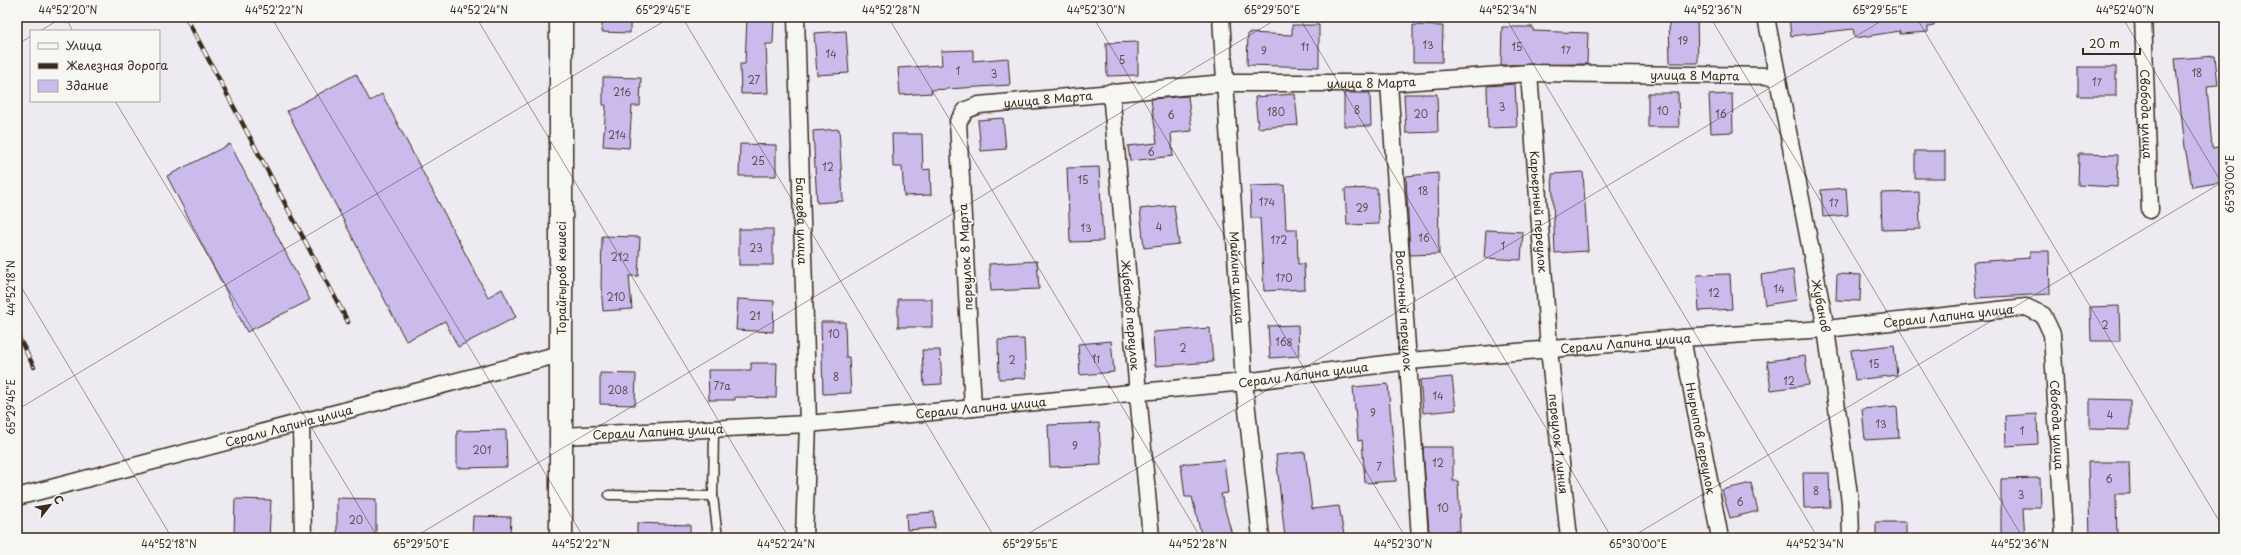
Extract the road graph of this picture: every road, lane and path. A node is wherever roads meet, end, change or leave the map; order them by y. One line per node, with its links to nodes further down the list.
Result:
1 (561, 17): 17 (street, Торайғыров көшесі)
2 (796, 17): 23 (street, Багаева улица)
3 (1221, 17): 8 (street, Майлина улица)
4 (1766, 17): 7 (street, Жубанов)
5 (2143, 17): 12 (street, Свобода улица)
6 (1529, 74): 7 (street, улица 8 Марта); 9 (street, улица 8 Марта); 16 (street, Карьерный переулок)
7 (1777, 76): 14 (street, Жубанов)
8 (1225, 83): 9 (street, улица 8 Марта); 10 (street, улица 8 Марта); 19 (street, Майлина улица)
9 (1389, 84): 18 (street, Восточный переулок)
10 (1111, 92): 11 (street, улица 8 Марта); 20 (street, Жубанов переулок)
11 (966, 110): 21 (street, переулок 8 Марта)
12 (2150, 210)
13 (2043, 315): 14 (street, Серали Лапина улица); 39 (street, Свобода улица)
14 (1826, 329): 15 (street, Серали Лапина улица); 38 (street, Жубанов)
15 (1682, 338): 16 (street, Серали Лапина улица); 37 (street, Нырыпов переулок)
16 (1549, 349): 18 (street, Серали Лапина улица); 36 (street, переулок 1 линия)
17 (560, 354): 22 (street, Серали Лапина улица); 25 (street, Торайғыров көшесі)
18 (1409, 361): 19 (street, Серали Лапина улица); 35 (street, Восточный переулок)
19 (1244, 382): 20 (street, Серали Лапина улица); 34 (street, Майлина улица)
20 (1138, 392): 21 (street, Серали Лапина улица); 33 (street, Жубанов переулок)
21 (973, 408): 23 (street, Серали Лапина улица)
22 (301, 422): 28 (street, Серали Лапина улица); 29 (street)
23 (808, 424): 24 (street, Серали Лапина улица); 32 (street, Багаева улица)
24 (714, 428): 25 (street, Серали Лапина улица); 27 (lane)
25 (562, 436): 30 (street, Торайғыров көшесі)
26 (609, 495): 27 (lane)
27 (713, 496): 31 (lane)
28 (17, 497)
29 (303, 538)
30 (561, 538)
31 (718, 538)
32 (804, 538)
33 (1151, 538)
34 (1261, 538)
35 (1420, 538)
36 (1569, 538)
37 (1720, 538)
38 (1851, 538)
39 (2064, 538)

